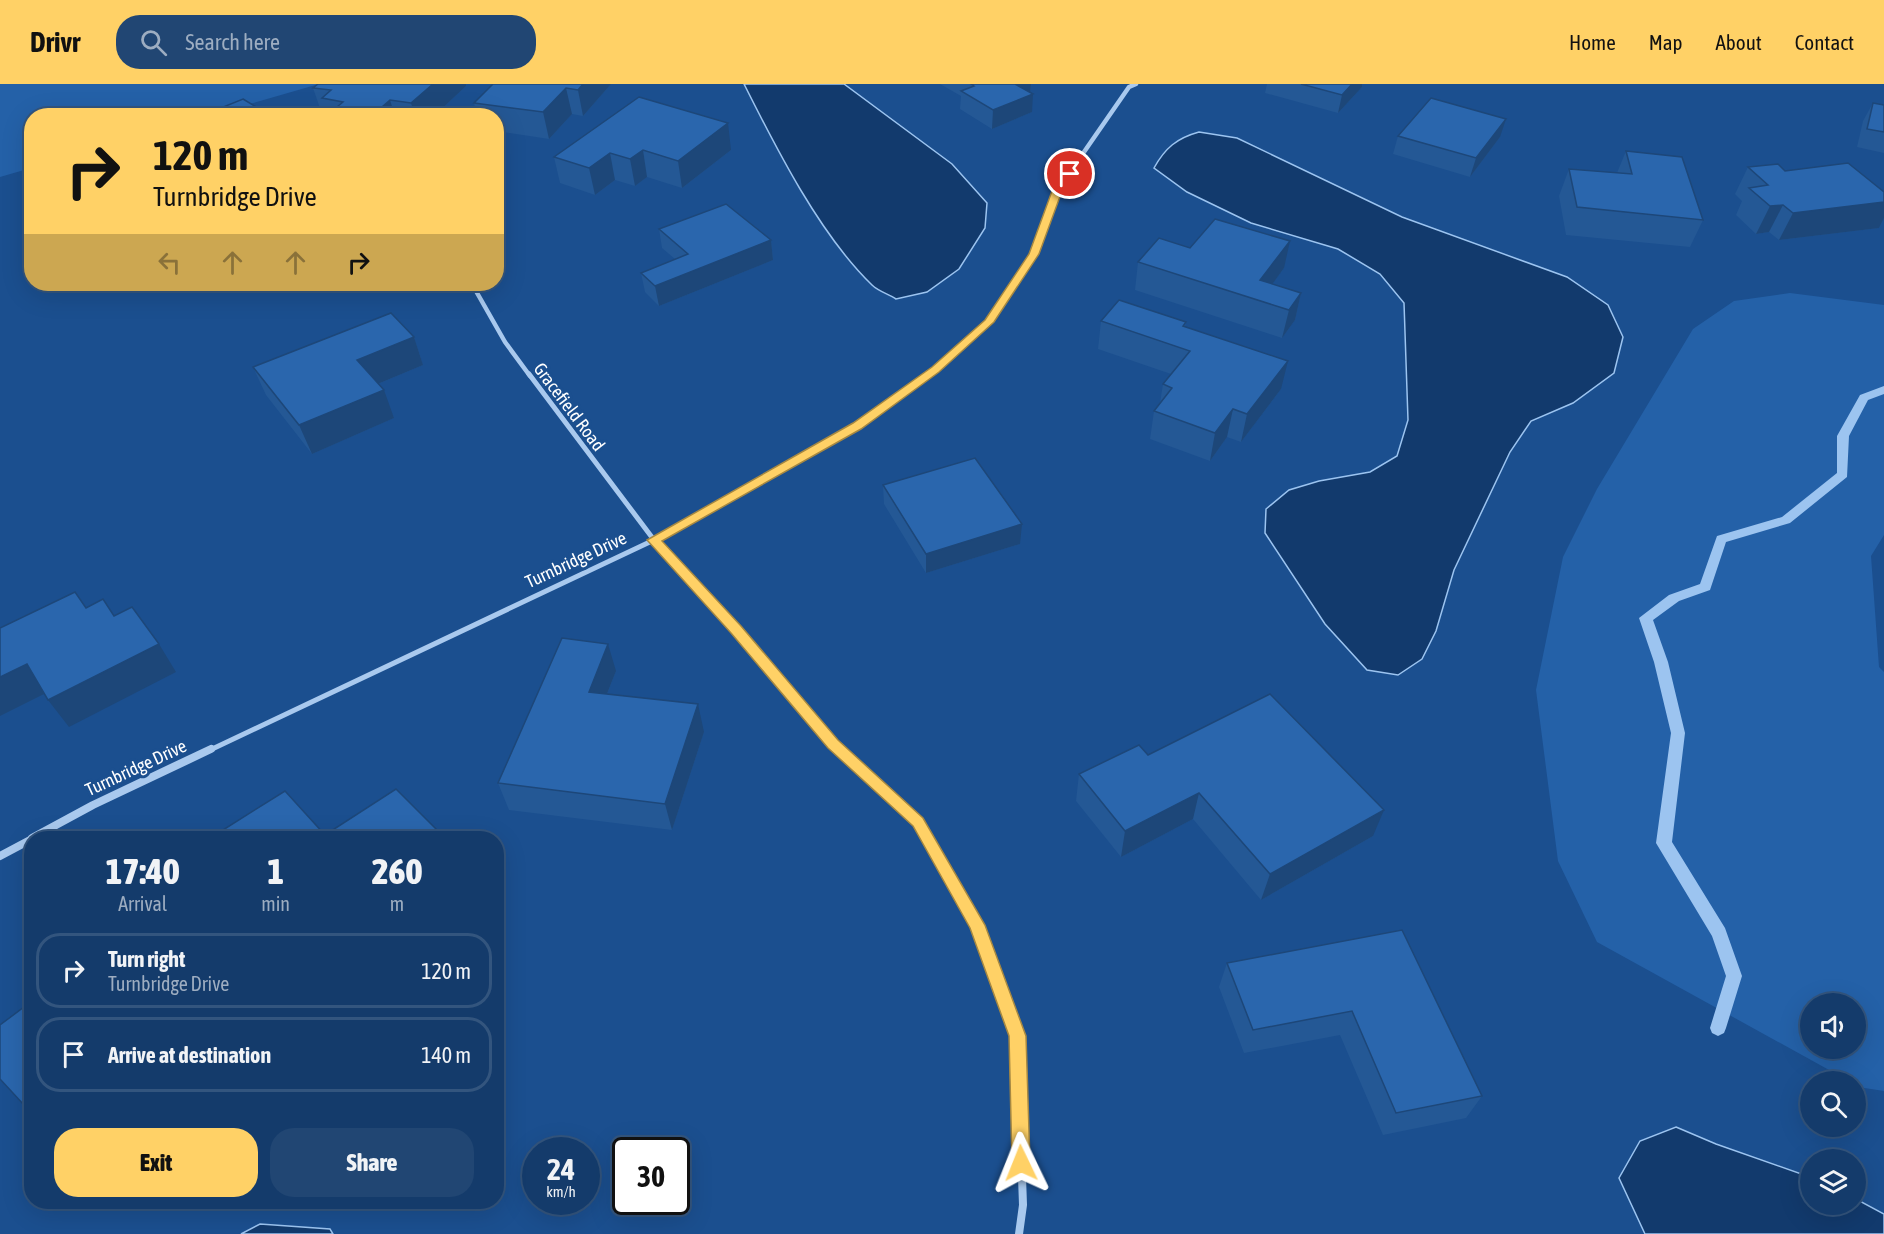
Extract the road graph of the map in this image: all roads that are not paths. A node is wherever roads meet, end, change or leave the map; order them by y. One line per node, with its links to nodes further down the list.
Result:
1 (1136, 84): 2 (street, Turnbridge Drive)
2 (1127, 86): 4 (street, Turnbridge Drive)
3 (476, 291): 4 (street, Gracefield Road)
4 (654, 540): 5 (street, Turnbridge Drive); 8 (street, Gracefield Road)
5 (46, 831)
6 (24, 843): 7 (street, Turnbridge Drive)
7 (0, 856)
8 (1019, 1234)

